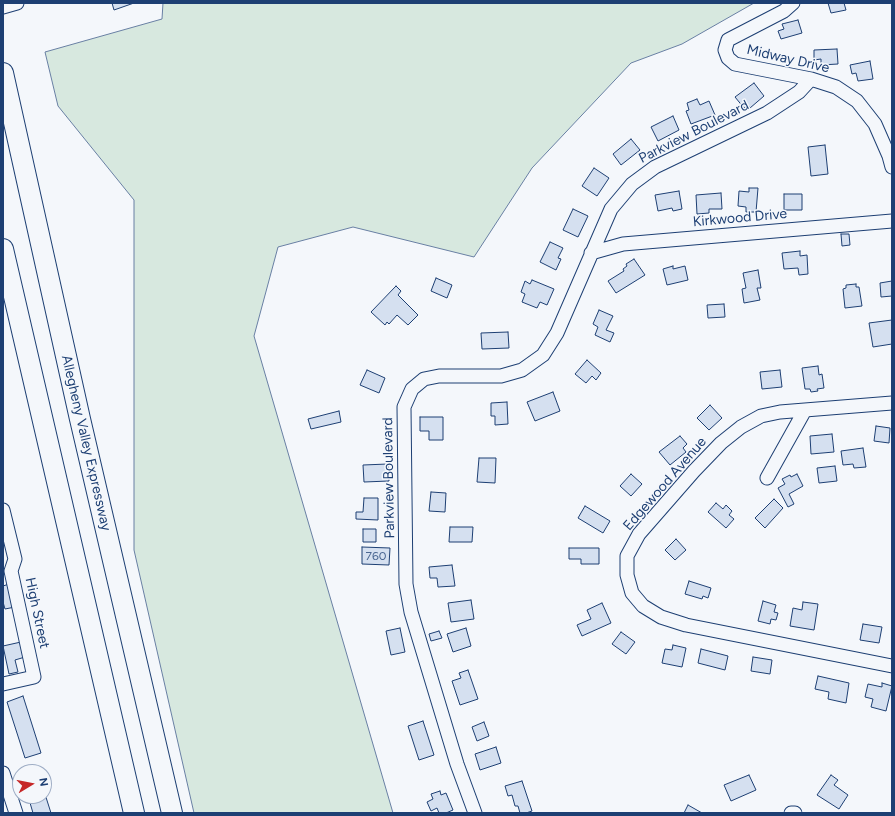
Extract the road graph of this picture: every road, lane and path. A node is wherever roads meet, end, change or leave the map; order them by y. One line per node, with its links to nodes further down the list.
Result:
1 (17, 3): 3 (street)
2 (793, 3): 5 (street, Midway Drive)
3 (3, 7)
4 (3, 73): 20 (highway, Allegheny Valley Expressway)
5 (811, 79): 6 (street, Midway Drive); 9 (street, Parkview Boulevard)
6 (892, 167)
7 (892, 221): 9 (street, Kirkwood Drive)
8 (3, 249): 19 (highway)
9 (591, 253): 21 (street, Parkview Boulevard)
10 (892, 403): 11 (street, Edgewood Avenue)
11 (805, 410): 12 (street); 15 (street, Edgewood Avenue)
12 (767, 478)
13 (3, 510): 14 (street, High Street)
14 (7, 572): 16 (street, High Street)
15 (892, 666)
16 (3, 684)
17 (3, 772): 18 (street)
18 (16, 813)
19 (134, 813)
20 (172, 813)
21 (475, 813)
22 (791, 813): 23 (street)
23 (795, 813)

